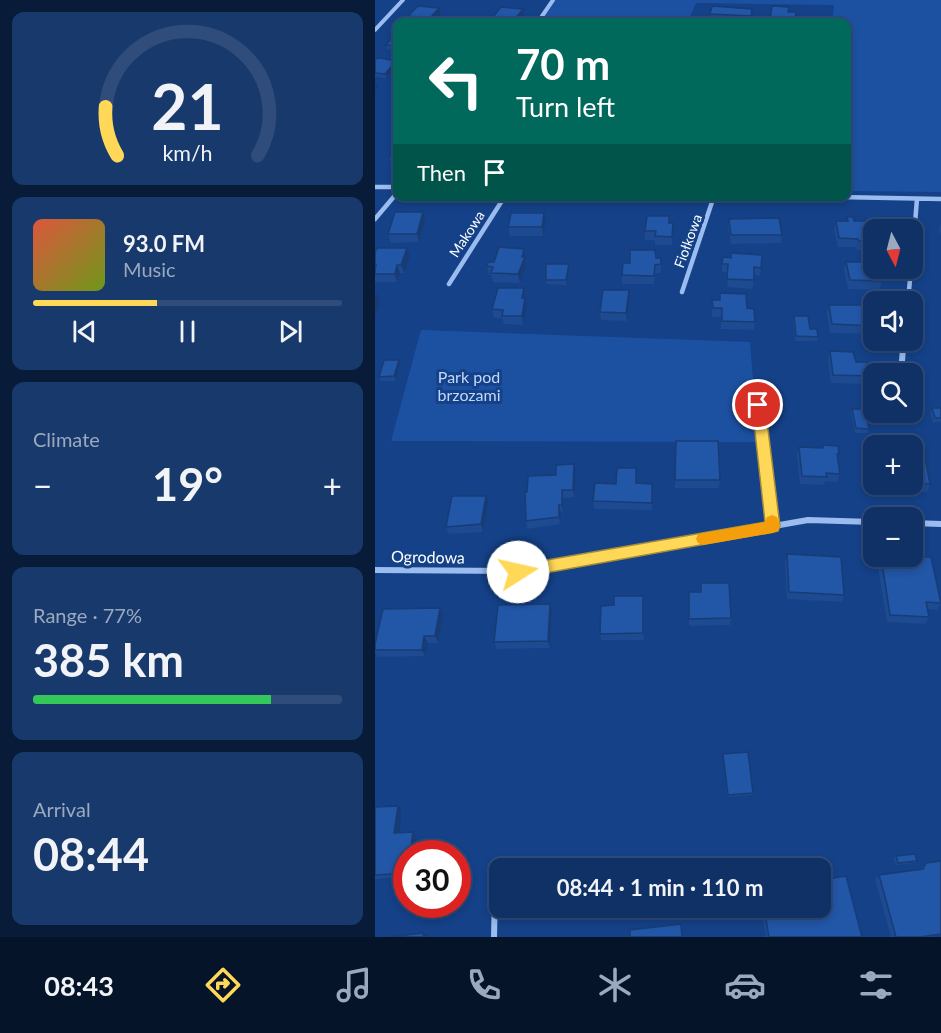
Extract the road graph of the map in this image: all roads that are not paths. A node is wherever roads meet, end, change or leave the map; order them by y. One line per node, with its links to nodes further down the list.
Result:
1 (403, 0): 4 (street)
2 (553, 0): 3 (street)
3 (541, 18)
4 (375, 30)
5 (375, 187): 6 (street)
6 (393, 187)
7 (393, 198): 13 (street)
8 (851, 198): 9 (street)
9 (917, 199): 10 (street); 14 (street)
10 (941, 200)
11 (502, 201): 15 (street, Makowa)
12 (712, 201): 16 (street, Fiołkowa)
13 (375, 219)
14 (915, 219)
15 (449, 284)
16 (682, 292)
17 (758, 405): 21 (street)
18 (863, 522): 21 (street, Ogrodowa)
19 (923, 523): 20 (street)
20 (941, 524)
21 (773, 526): 22 (street, Ogrodowa)
22 (375, 570)
23 (494, 918): 24 (lane)
24 (494, 937)

